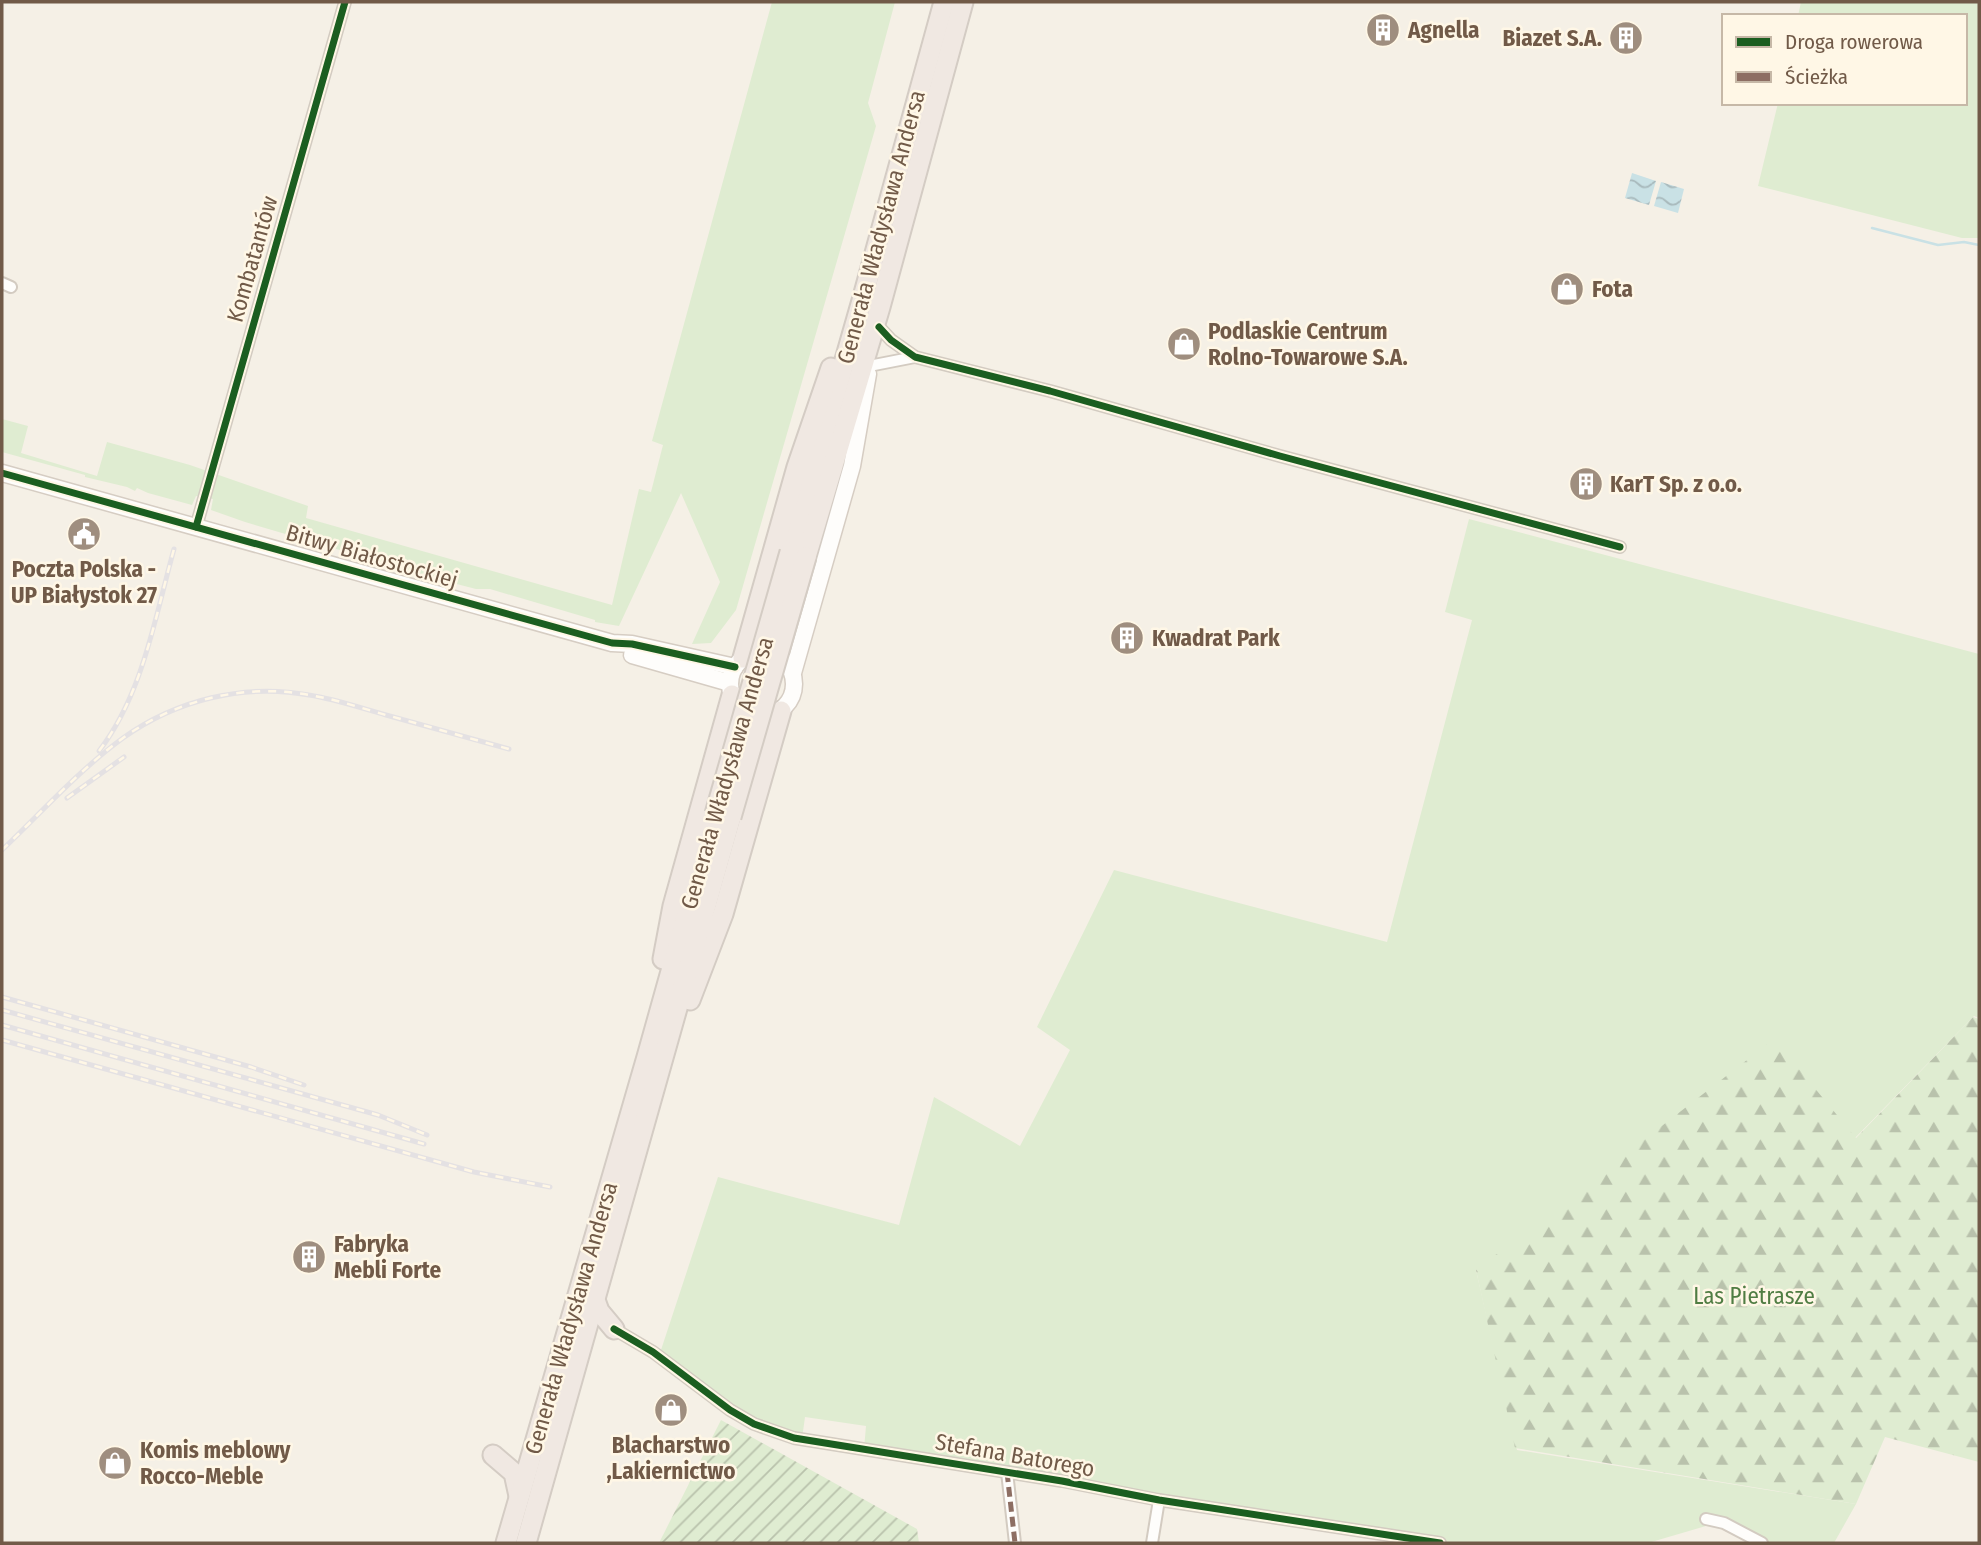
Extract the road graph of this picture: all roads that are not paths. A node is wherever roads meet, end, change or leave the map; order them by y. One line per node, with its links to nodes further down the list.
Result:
1 (345, 2): 8 (street, Kombatantów)
2 (944, 2): 4 (highway, Generała Władysława Andersa)
3 (963, 2): 4 (highway, Generała Władysława Andersa)
4 (874, 310): 5 (street); 6 (highway); 11 (highway); 13 (highway, Generała Władysława Andersa, bridge)
5 (915, 357): 6 (street); 9 (street)
6 (869, 366): 10 (street)
7 (2, 473): 8 (street, Bitwy Białostockiej)
8 (196, 527): 11 (street, Bitwy Białostockiej)
9 (1620, 547)
10 (793, 673): 11 (street); 12 (street)
11 (735, 676): 12 (street); 13 (highway)
12 (781, 711): 13 (highway)
13 (654, 1061): 14 (highway, Generała Władysława Andersa); 17 (highway, Generała Władysława Andersa)
14 (595, 1300): 15 (highway); 16 (highway, Generała Władysława Andersa)
15 (614, 1329): 16 (highway); 18 (street, Stefana Batorego)
16 (582, 1341): 24 (highway, Generała Władysława Andersa)
17 (536, 1440): 19 (highway, Generała Władysława Andersa); 19 (highway)
18 (1007, 1472): 20 (street, Stefana Batorego); 25 (street)
19 (519, 1497): 23 (highway, Generała Władysława Andersa)
20 (1159, 1500): 22 (street, Stefana Batorego); 26 (street)
21 (1706, 1519): 28 (street)
22 (1405, 1541): 27 (street, Stefana Batorego)
23 (506, 1543)
24 (526, 1543)
25 (1015, 1543)
26 (1152, 1543)
27 (1440, 1543)
28 (1762, 1543)

